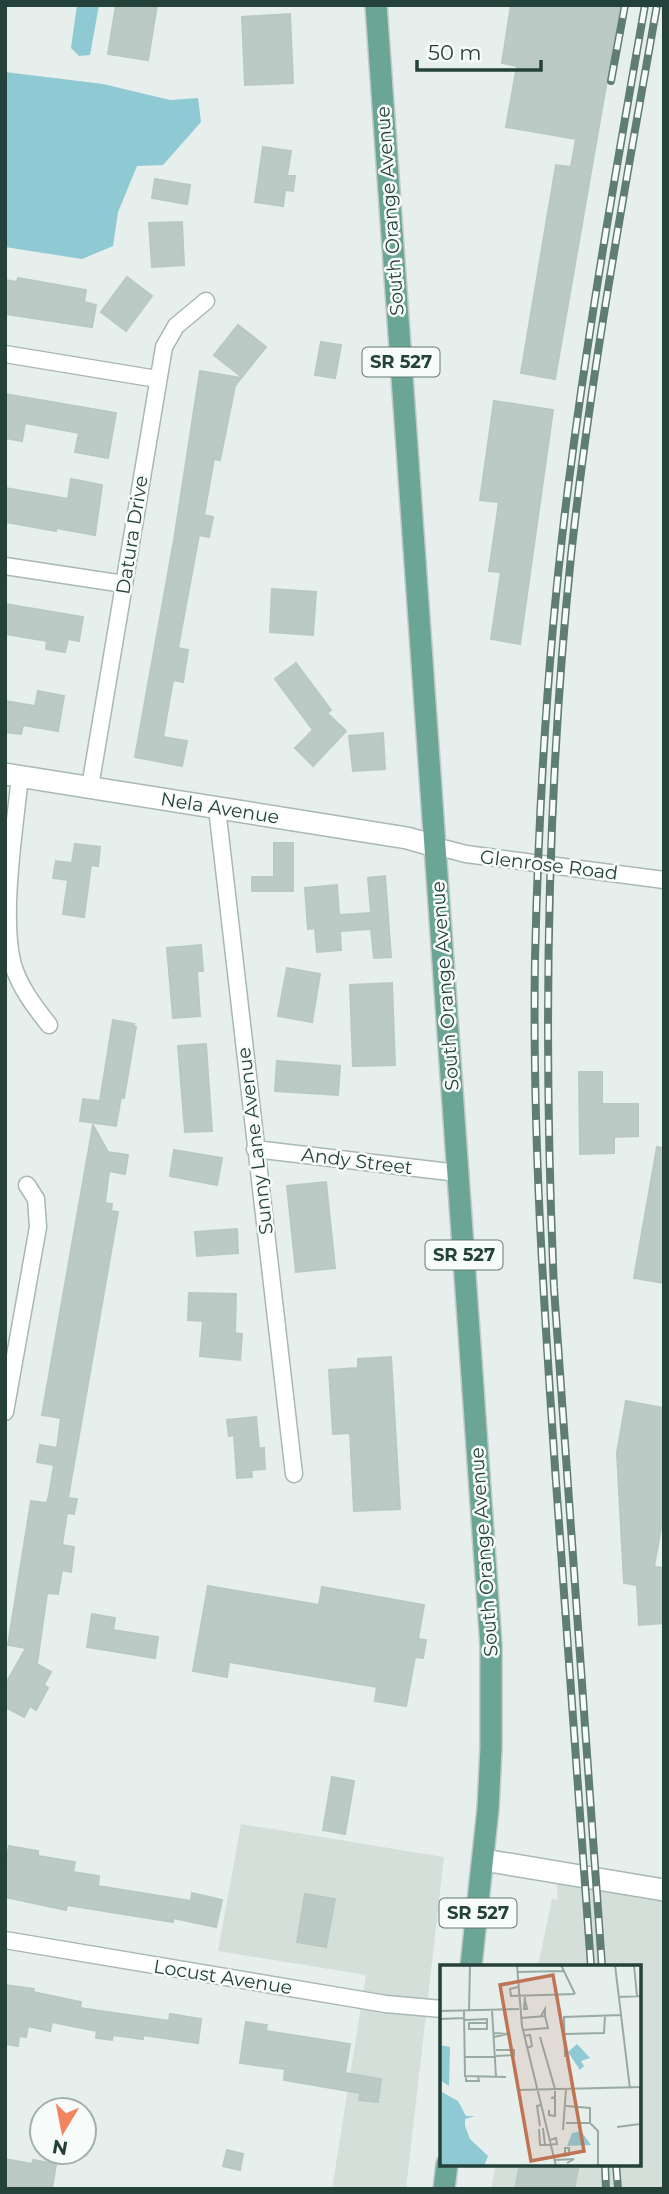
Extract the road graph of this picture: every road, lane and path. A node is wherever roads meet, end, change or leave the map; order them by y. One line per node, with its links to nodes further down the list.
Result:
1 (376, 5): 10 (main road, South Orange Avenue / SR 527)
2 (206, 301): 4 (street, Datura Drive)
3 (5, 354): 4 (street)
4 (157, 379): 6 (street, Datura Drive)
5 (5, 566): 6 (street)
6 (124, 584): 8 (street, Datura Drive)
7 (12, 775): 8 (street, Nela Avenue); 12 (street)
8 (90, 787): 9 (street, Nela Avenue)
9 (217, 808): 10 (street, Nela Avenue); 13 (street, Sunny Lane Avenue)
10 (435, 846): 11 (street, Glenrose Road); 14 (main road, South Orange Avenue / SR 527)
11 (664, 880)
12 (49, 1025)
13 (256, 1149): 14 (street, Andy Street); 17 (street, Sunny Lane Avenue)
14 (458, 1173): 18 (main road, South Orange Avenue / SR 527)
15 (27, 1185): 16 (street)
16 (5, 1412)
17 (294, 1474)
18 (484, 1860): 19 (street); 21 (main road, South Orange Avenue / SR 527)
19 (664, 1890)
20 (5, 1940): 22 (street, Locust Avenue)
21 (471, 1965)
22 (440, 2009)
23 (447, 2166): 24 (main road)
24 (444, 2189)

